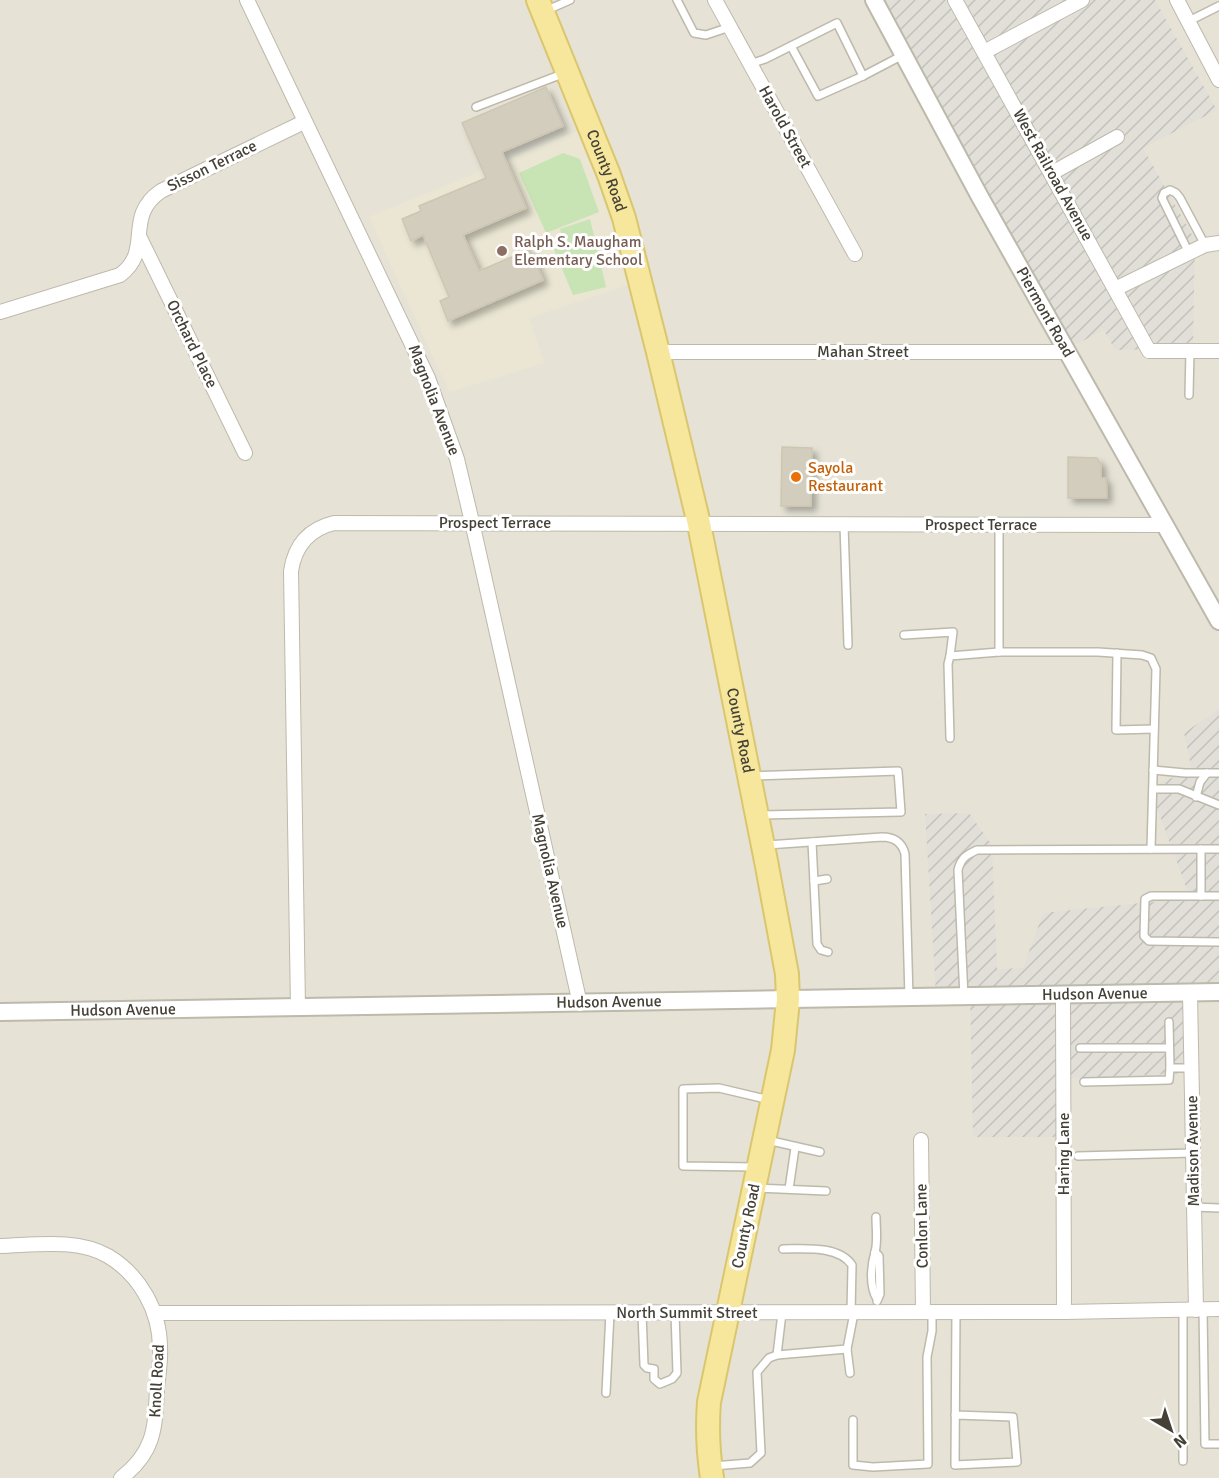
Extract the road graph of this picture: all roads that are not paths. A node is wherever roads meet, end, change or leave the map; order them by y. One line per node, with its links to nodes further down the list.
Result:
1 (247, 0): 21 (street, Magnolia Avenue)
2 (570, 0): 9 (lane)
3 (677, 0): 12 (lane)
4 (715, 0): 12 (street, Harold Street)
5 (874, 0): 15 (street, Piermont Road)
6 (955, 0): 14 (street, West Railroad Avenue)
7 (1082, 0): 14 (street)
8 (1177, 0): 11 (street)
9 (541, 6): 17 (main road, County Road)
10 (1219, 6): 11 (lane)
11 (1189, 21): 19 (street)
12 (730, 27): 16 (street, Harold Street)
13 (791, 46): 16 (lane); 18 (lane); 18 (lane)
14 (984, 52): 23 (street, West Railroad Avenue)
15 (903, 55): 18 (lane); 33 (street, Piermont Road)
16 (750, 64): 27 (street, Harold Street)
17 (568, 73): 20 (lane); 32 (main road, County Road)
18 (863, 76)
19 (1219, 80)
20 (476, 107)
21 (304, 122): 24 (street, Sisson Terrace); 36 (street, Magnolia Avenue)
22 (1117, 138): 23 (street)
23 (1052, 173): 28 (street, West Railroad Avenue)
24 (138, 234): 29 (street, Sisson Terrace); 35 (street, Orchard Place)
25 (1212, 244): 26 (street); 26 (lane)
26 (1189, 253): 28 (street)
27 (855, 254)
28 (1115, 289): 30 (street, West Railroad Avenue)
29 (0, 312)
30 (1190, 351): 31 (street); 34 (lane)
31 (1219, 351)
32 (658, 352): 33 (street, Mahan Street); 37 (main road, County Road)
33 (1067, 352): 40 (street, Piermont Road)
34 (1189, 395)
35 (245, 453)
36 (472, 522): 37 (street, Prospect Terrace); 74 (street, Magnolia Avenue); 75 (street, Prospect Terrace)
37 (699, 524): 38 (street, Prospect Terrace); 52 (main road, County Road)
38 (844, 525): 39 (street, Prospect Terrace); 43 (lane)
39 (999, 525): 40 (street, Prospect Terrace); 44 (lane)
40 (1164, 525): 41 (street, Piermont Road)
41 (1219, 621)
42 (904, 635): 46 (lane)
43 (848, 645)
44 (999, 652): 45 (lane); 46 (lane)
45 (1117, 653): 47 (lane); 47 (lane)
46 (950, 657): 48 (lane)
47 (1154, 729): 49 (lane)
48 (950, 738)
49 (1153, 770): 50 (lane); 53 (lane)
50 (1207, 773): 51 (lane); 54 (lane)
51 (1219, 773)
52 (749, 776): 56 (main road, County Road); 56 (lane)
53 (1152, 789): 54 (lane); 59 (lane)
54 (1196, 797): 55 (lane)
55 (1219, 805)
56 (757, 816): 58 (main road, County Road)
57 (812, 842): 58 (lane); 63 (lane); 72 (lane)
58 (763, 845): 73 (main road, County Road)
59 (1151, 849): 60 (lane); 71 (lane)
60 (1201, 849): 61 (lane); 64 (lane)
61 (1219, 849)
62 (827, 879): 63 (lane)
63 (814, 880): 67 (lane)
64 (1201, 896): 65 (lane); 66 (lane)
65 (1219, 896)
66 (1219, 942)
67 (828, 952)
68 (1219, 992): 69 (street, Hudson Avenue)
69 (1190, 993): 70 (street, Hudson Avenue); 81 (street, Madison Avenue)
70 (1063, 995): 71 (street, Hudson Avenue); 105 (street, Haring Lane)
71 (964, 997): 72 (street, Hudson Avenue)
72 (909, 998): 73 (street, Hudson Avenue)
73 (788, 1000): 74 (street, Hudson Avenue); 83 (main road, County Road)
74 (580, 1004): 75 (street, Hudson Avenue)
75 (298, 1008): 76 (street, Hudson Avenue)
76 (0, 1012)
77 (1169, 1022): 79 (lane)
78 (1080, 1048): 79 (lane)
79 (1169, 1048): 80 (lane)
80 (1170, 1068): 81 (lane); 82 (lane)
81 (1191, 1068): 88 (street, Madison Avenue)
82 (1084, 1082)
83 (773, 1101): 84 (main road, County Road); 90 (lane)
84 (764, 1139): 86 (lane); 90 (main road, County Road)
85 (921, 1140): 103 (street, Conlon Lane)
86 (795, 1148): 87 (lane); 91 (lane)
87 (820, 1152)
88 (1193, 1153): 89 (lane); 93 (street, Madison Avenue)
89 (1078, 1156)
90 (756, 1178): 91 (lane); 110 (main road, County Road)
91 (789, 1189): 92 (lane)
92 (826, 1191)
93 (1194, 1207): 94 (lane); 100 (street, Madison Avenue)
94 (1219, 1208)
95 (876, 1217): 98 (lane)
96 (0, 1246): 106 (street, Knoll Road)
97 (783, 1249): 102 (lane)
98 (877, 1306): 102 (street, North Summit Street); 103 (street, North Summit Street)
99 (1219, 1309): 100 (street, North Summit Street)
100 (1194, 1310): 105 (street, North Summit Street); 117 (lane); 118 (lane)
101 (782, 1312): 102 (street, North Summit Street); 110 (street, North Summit Street); 112 (lane)
102 (852, 1312): 111 (lane)
103 (927, 1312): 104 (street, North Summit Street); 116 (lane)
104 (956, 1312): 105 (street, North Summit Street); 115 (lane)
105 (1064, 1312)
106 (154, 1313): 107 (street, North Summit Street); 120 (street, Knoll Road)
107 (610, 1313): 108 (street, North Summit Street); 114 (lane)
108 (642, 1313): 109 (street, North Summit Street); 109 (lane)
109 (675, 1313): 110 (street, North Summit Street)
110 (728, 1313): 119 (main road, County Road)
111 (847, 1349): 112 (lane); 113 (lane)
112 (777, 1355): 119 (lane)
113 (850, 1373)
114 (606, 1393)
115 (955, 1415): 115 (lane)
116 (853, 1420)
117 (1219, 1444)
118 (1183, 1461)
119 (711, 1472)
120 (121, 1478)

